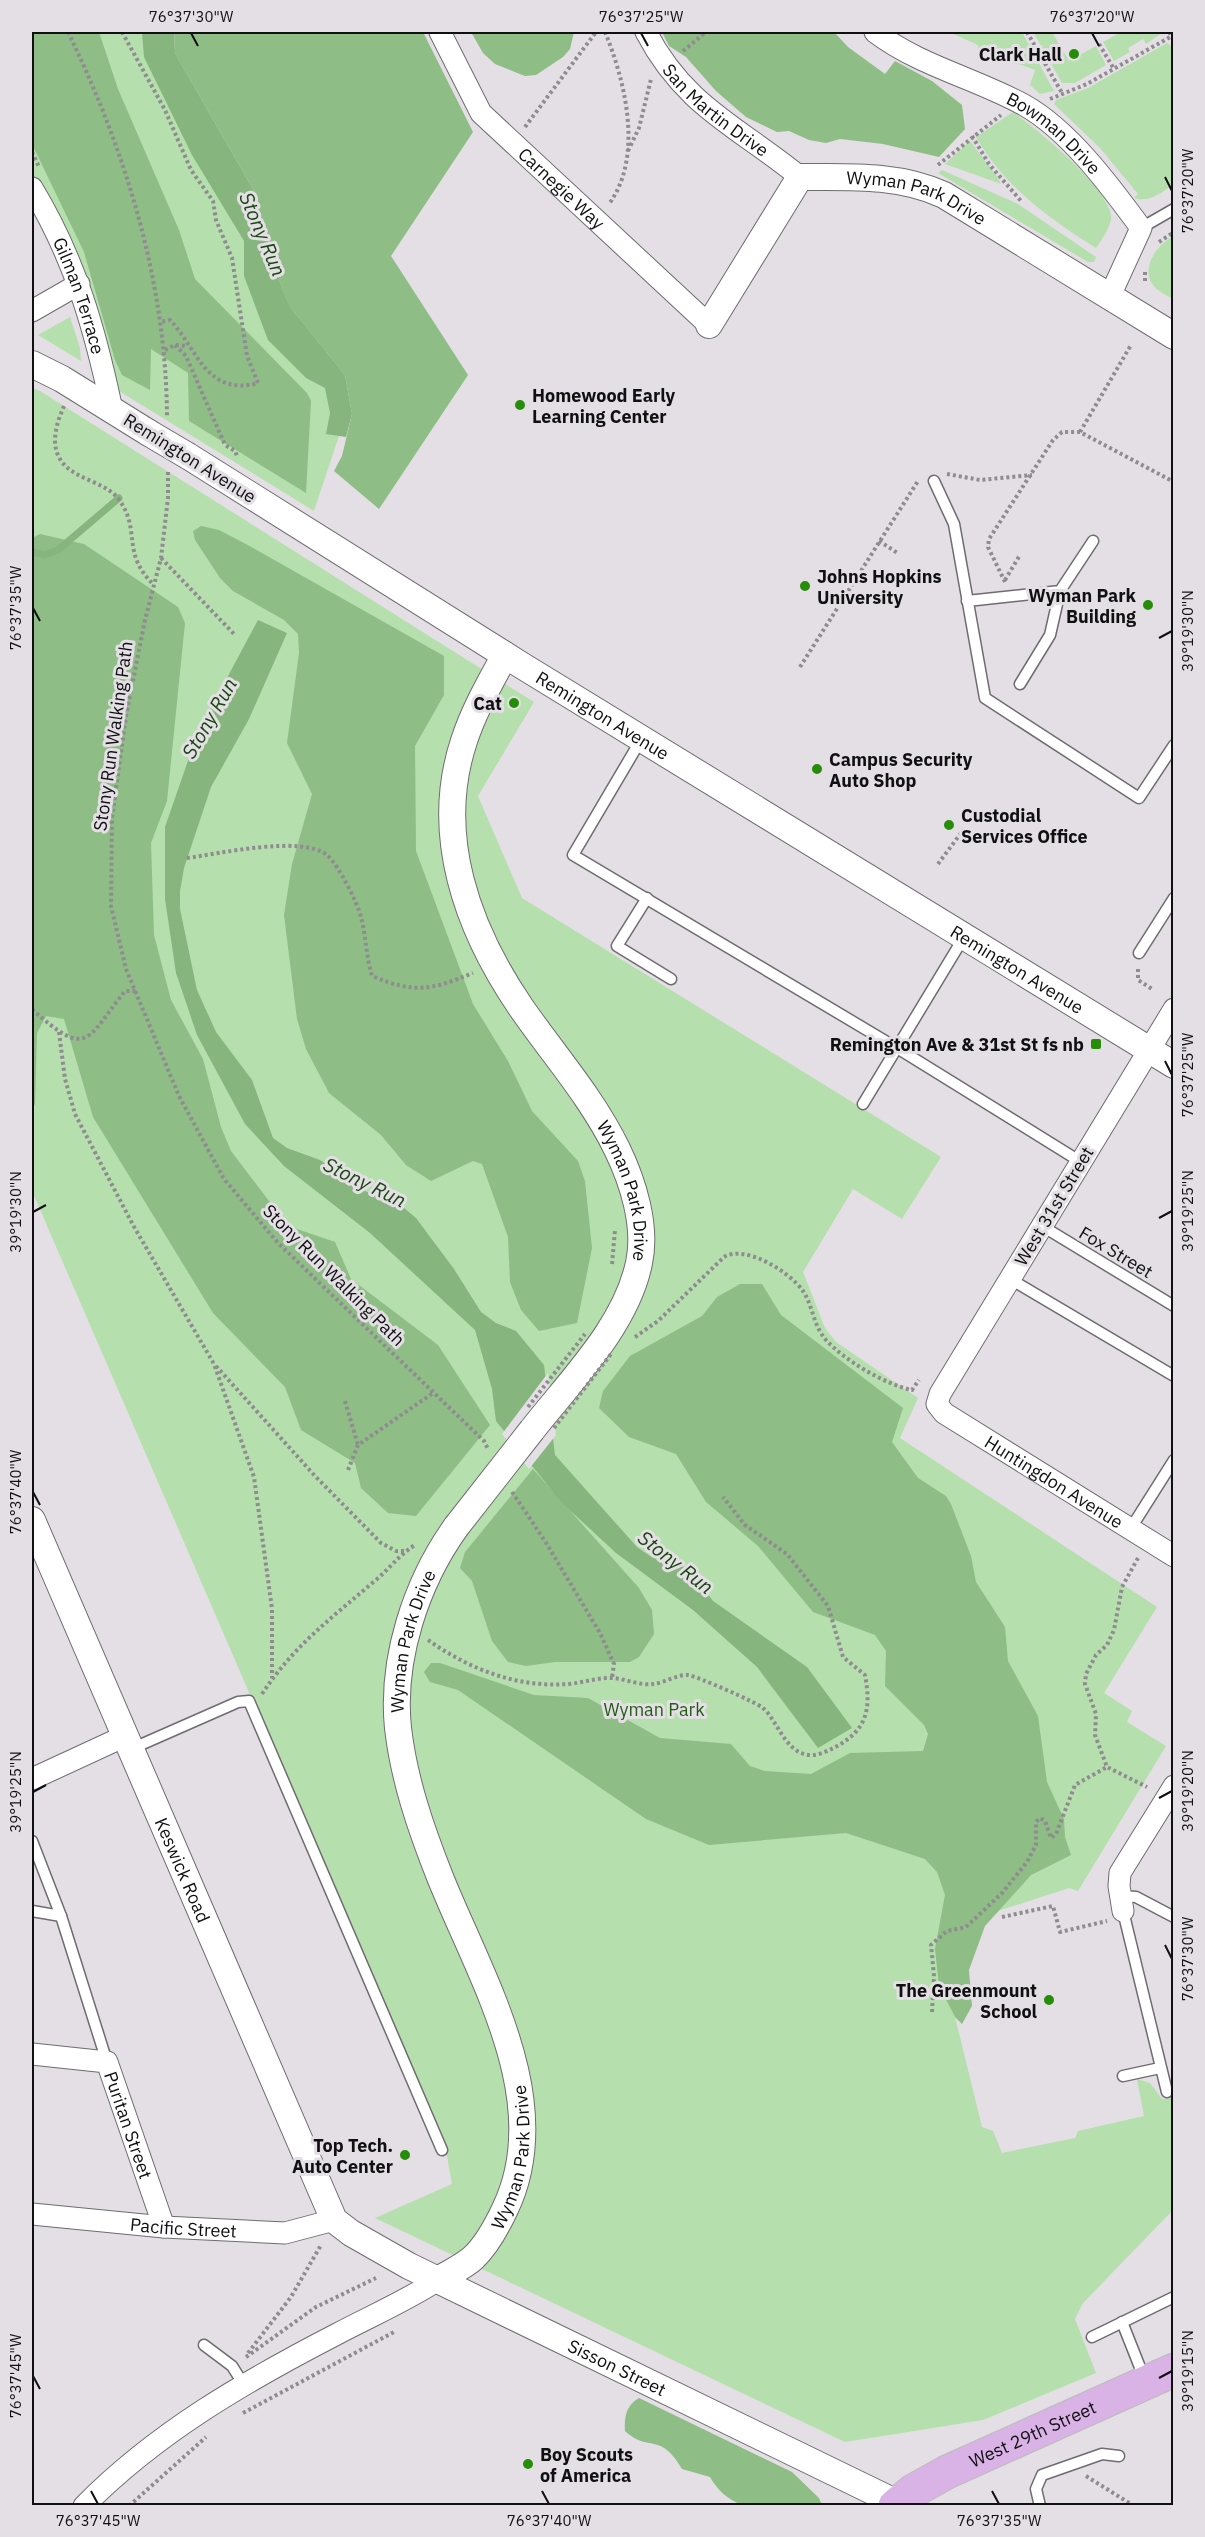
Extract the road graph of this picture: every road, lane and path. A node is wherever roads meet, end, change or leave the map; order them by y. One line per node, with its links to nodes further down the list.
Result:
1 (68, 32): 31 (path)
2 (122, 32): 36 (path)
3 (440, 32): 19 (street, Carnegie Way)
4 (597, 32): 19 (path)
5 (605, 32): 20 (path)
6 (646, 32): 22 (street, San Martin Drive)
7 (706, 32): 12 (path)
8 (875, 32): 27 (street, Bowman Drive)
9 (1027, 32): 15 (path)
10 (1172, 35): 13 (path)
11 (1099, 44): 13 (path)
12 (683, 51)
13 (1114, 69): 15 (path)
14 (652, 75): 20 (path)
15 (1062, 93): 16 (path)
16 (1045, 101)
17 (1002, 115): 18 (path)
18 (972, 136): 21 (path); 24 (path)
19 (513, 142): 32 (street, Carnegie Way)
20 (627, 152): 26 (path)
21 (938, 165)
22 (800, 177): 29 (street, Wyman Park Drive); 32 (street)
23 (32, 188): 28 (street, Gilman Terrace)
24 (1021, 201)
25 (1173, 209): 27 (lane)
26 (603, 211)
27 (1141, 228): 29 (street)
28 (79, 284): 30 (street); 40 (street, Gilman Terrace)
29 (1109, 298): 33 (street, Wyman Park Drive)
30 (32, 311)
31 (160, 322): 36 (path); 37 (path)
32 (709, 325)
33 (1173, 336)
34 (175, 345): 36 (path); 37 (path); 43 (path)
35 (1131, 345): 42 (path)
36 (188, 346)
37 (165, 350): 41 (path)
38 (32, 364): 39 (street, Remington Avenue)
39 (73, 386): 40 (street, Remington Avenue); 55 (path)
40 (112, 410): 41 (street, Remington Avenue)
41 (158, 427): 44 (street, Remington Avenue, bridge)
42 (1080, 432): 46 (path); 49 (path)
43 (237, 456)
44 (178, 460): 54 (path, Stony Run Walking Path); 59 (street, Remington Avenue)
45 (944, 473): 46 (path)
46 (1033, 474): 53 (path)
47 (918, 480): 50 (path)
48 (934, 481): 57 (lane)
49 (1173, 482)
50 (879, 541): 52 (path); 60 (path)
51 (1093, 541): 56 (lane)
52 (899, 554)
53 (1020, 555)
54 (161, 558): 55 (path, Stony Run Walking Path); 58 (path)
55 (154, 585): 75 (path, Stony Run Walking Path)
56 (1060, 591): 57 (lane); 61 (lane)
57 (967, 601): 63 (lane)
58 (234, 634)
59 (506, 655): 62 (street, Remington Avenue); 87 (street, Wyman Park Drive)
60 (800, 667)
61 (1020, 684)
62 (642, 738): 67 (lane); 69 (street, Remington Avenue)
63 (1173, 745)
64 (964, 829): 66 (path)
65 (187, 858): 71 (path)
66 (938, 864)
67 (647, 898): 72 (lane); 79 (lane)
68 (1173, 898): 70 (lane)
69 (964, 937): 79 (lane); 80 (street, Remington Avenue)
70 (1139, 953)
71 (473, 973)
72 (671, 979)
73 (1138, 980): 74 (path)
74 (1152, 989)
75 (137, 991): 78 (path); 91 (path, Stony Run Walking Path)
76 (32, 1009): 78 (path)
77 (1173, 1009): 80 (street, West 31st Street)
78 (59, 1032): 88 (path)
79 (897, 1048): 82 (lane); 83 (lane)
80 (1148, 1050): 81 (street, Remington Avenue); 83 (street, West 31st Street)
81 (1173, 1065)
82 (862, 1104)
83 (1081, 1162): 84 (street, West 31st Street)
84 (1042, 1226): 85 (street, West 31st Street); 86 (lane, Fox Street)
85 (1010, 1279): 89 (lane); 93 (street, West 31st Street)
86 (1173, 1306)
87 (599, 1344): 90 (path); 133 (street, Wyman Park Drive, bridge)
88 (213, 1364): 104 (path); 107 (path)
89 (1173, 1376)
90 (919, 1380)
91 (433, 1393): 94 (path); 95 (path, Stony Run Walking Path)
92 (345, 1401): 94 (path)
93 (937, 1404): 101 (street, Huntingdon Avenue)
94 (358, 1445): 97 (path)
95 (489, 1450)
96 (1173, 1460): 101 (lane)
97 (348, 1470)
98 (510, 1487): 108 (path)
99 (723, 1497): 108 (path)
100 (32, 1520): 110 (street, Keswick Road)
101 (1131, 1528): 102 (street, Huntingdon Avenue)
102 (1150, 1540): 105 (street, Huntingdon Avenue); 111 (path)
103 (415, 1545): 104 (path)
104 (406, 1551): 107 (path)
105 (1173, 1556)
106 (428, 1640): 108 (path)
107 (272, 1678): 109 (path)
108 (612, 1678)
109 (249, 1701): 110 (lane); 128 (lane)
110 (128, 1743): 112 (street); 130 (street, Keswick Road)
111 (1107, 1767): 114 (path); 122 (path)
112 (32, 1779)
113 (1173, 1786): 115 (street)
114 (1147, 1787)
115 (1168, 1809): 117 (street)
116 (32, 1840): 119 (lane)
117 (1123, 1908): 120 (path); 121 (lane); 125 (lane)
118 (32, 1911): 119 (lane)
119 (61, 1916): 124 (lane)
120 (1002, 1917)
121 (1173, 1917)
122 (932, 2012)
123 (32, 2054): 124 (street, Puritan Street)
124 (106, 2062): 131 (street, Puritan Street)
125 (1160, 2068): 126 (lane); 127 (lane)
126 (1123, 2076)
127 (1167, 2092)
128 (442, 2150)
129 (32, 2214): 131 (street, Pacific Street)
130 (334, 2220): 131 (street, Pacific Street); 132 (path); 133 (street, Sisson Street)
131 (165, 2227)
132 (376, 2278)
133 (438, 2280): 140 (street, Wyman Park Drive); 147 (street, Sisson Street)
134 (1173, 2297): 135 (lane)
135 (1122, 2322): 137 (lane); 139 (lane)
136 (402, 2327): 141 (path)
137 (1092, 2337)
138 (204, 2344): 140 (lane)
139 (1160, 2376): 147 (main road, West 29th Street)
140 (244, 2385): 145 (street, Wyman Park Drive)
141 (234, 2418)
142 (207, 2436): 146 (path)
143 (1119, 2456): 148 (lane)
144 (1076, 2470): 149 (path)
145 (84, 2505)
146 (129, 2505)
147 (898, 2505)
148 (1040, 2505)
149 (1134, 2505)

